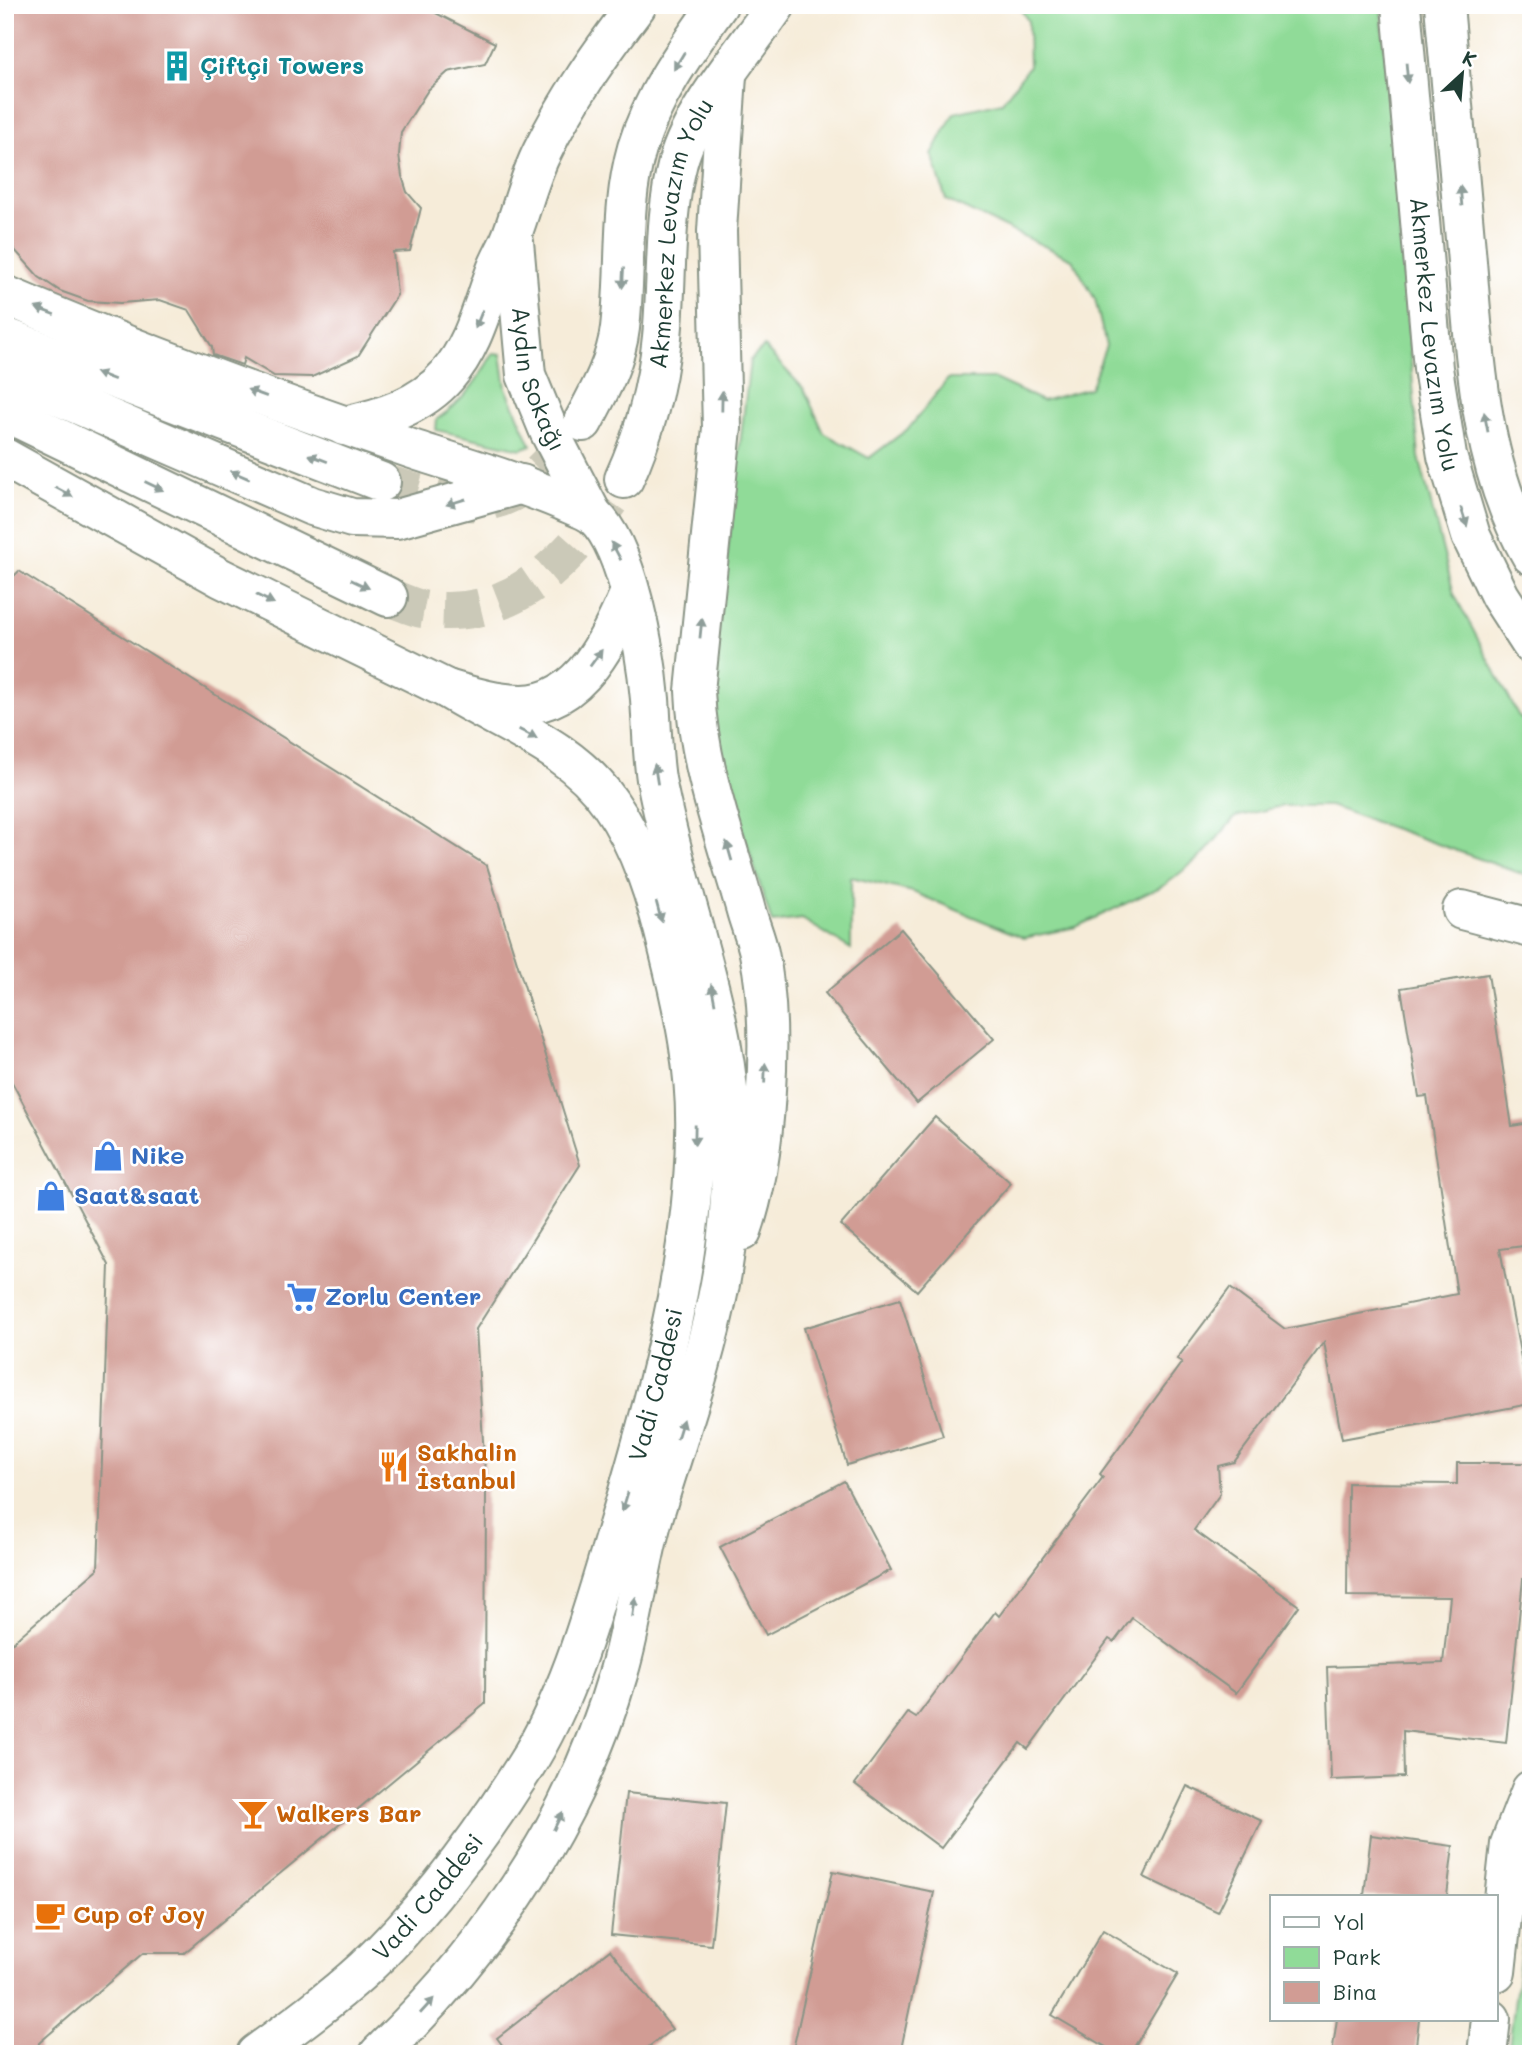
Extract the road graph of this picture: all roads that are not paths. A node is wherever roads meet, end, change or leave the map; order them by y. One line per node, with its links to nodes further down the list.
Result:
1 (637, 5): 7 (main road, Aydın Sokağı)
2 (718, 5): 12 (main road, Akmerkez Levazım Yolu, one-way to 12)
3 (776, 5): 6 (main road, Akmerkez Levazım Yolu)
4 (1401, 5): 22 (main road, Akmerkez Levazım Yolu, one-way to 22)
5 (1444, 5): 19 (main road, Akmerkez Levazım Yolu, one-way to 5)
6 (727, 75): 15 (main road, Akmerkez Levazım Yolu); 26 (main road, one-way to 6)
7 (513, 233): 13 (main road, Aydın Sokağı, one-way to 13); 18 (main road, Aydın Sokağı)
8 (5, 295): 13 (main road, one-way to 8)
9 (5, 337): 16 (main road, one-way to 9)
10 (5, 373): 17 (main road, one-way to 10)
11 (5, 412): 21 (main road, one-way to 21)
12 (583, 422)
13 (344, 426): 17 (main road)
14 (5, 458): 23 (main road, one-way to 23)
15 (624, 479)
16 (381, 482)
17 (522, 484): 18 (main road)
18 (592, 514): 20 (main road, Aydın Sokağı, one-way to 18)
19 (1531, 555)
20 (630, 592): 23 (main road, one-way to 20); 26 (main road, Aydın Sokağı, one-way to 20)
21 (388, 597)
22 (1531, 644)
23 (447, 689): 30 (main road, Vadi Caddesi, one-way to 30)
24 (1462, 910): 25 (main road)
25 (1531, 928)
26 (720, 1281): 31 (main road, Vadi Caddesi, one-way to 26)
27 (1531, 1790): 28 (main road)
28 (1498, 1954)
29 (1490, 2021): 32 (main road)
30 (257, 2054)
31 (379, 2054)
32 (1487, 2054)

